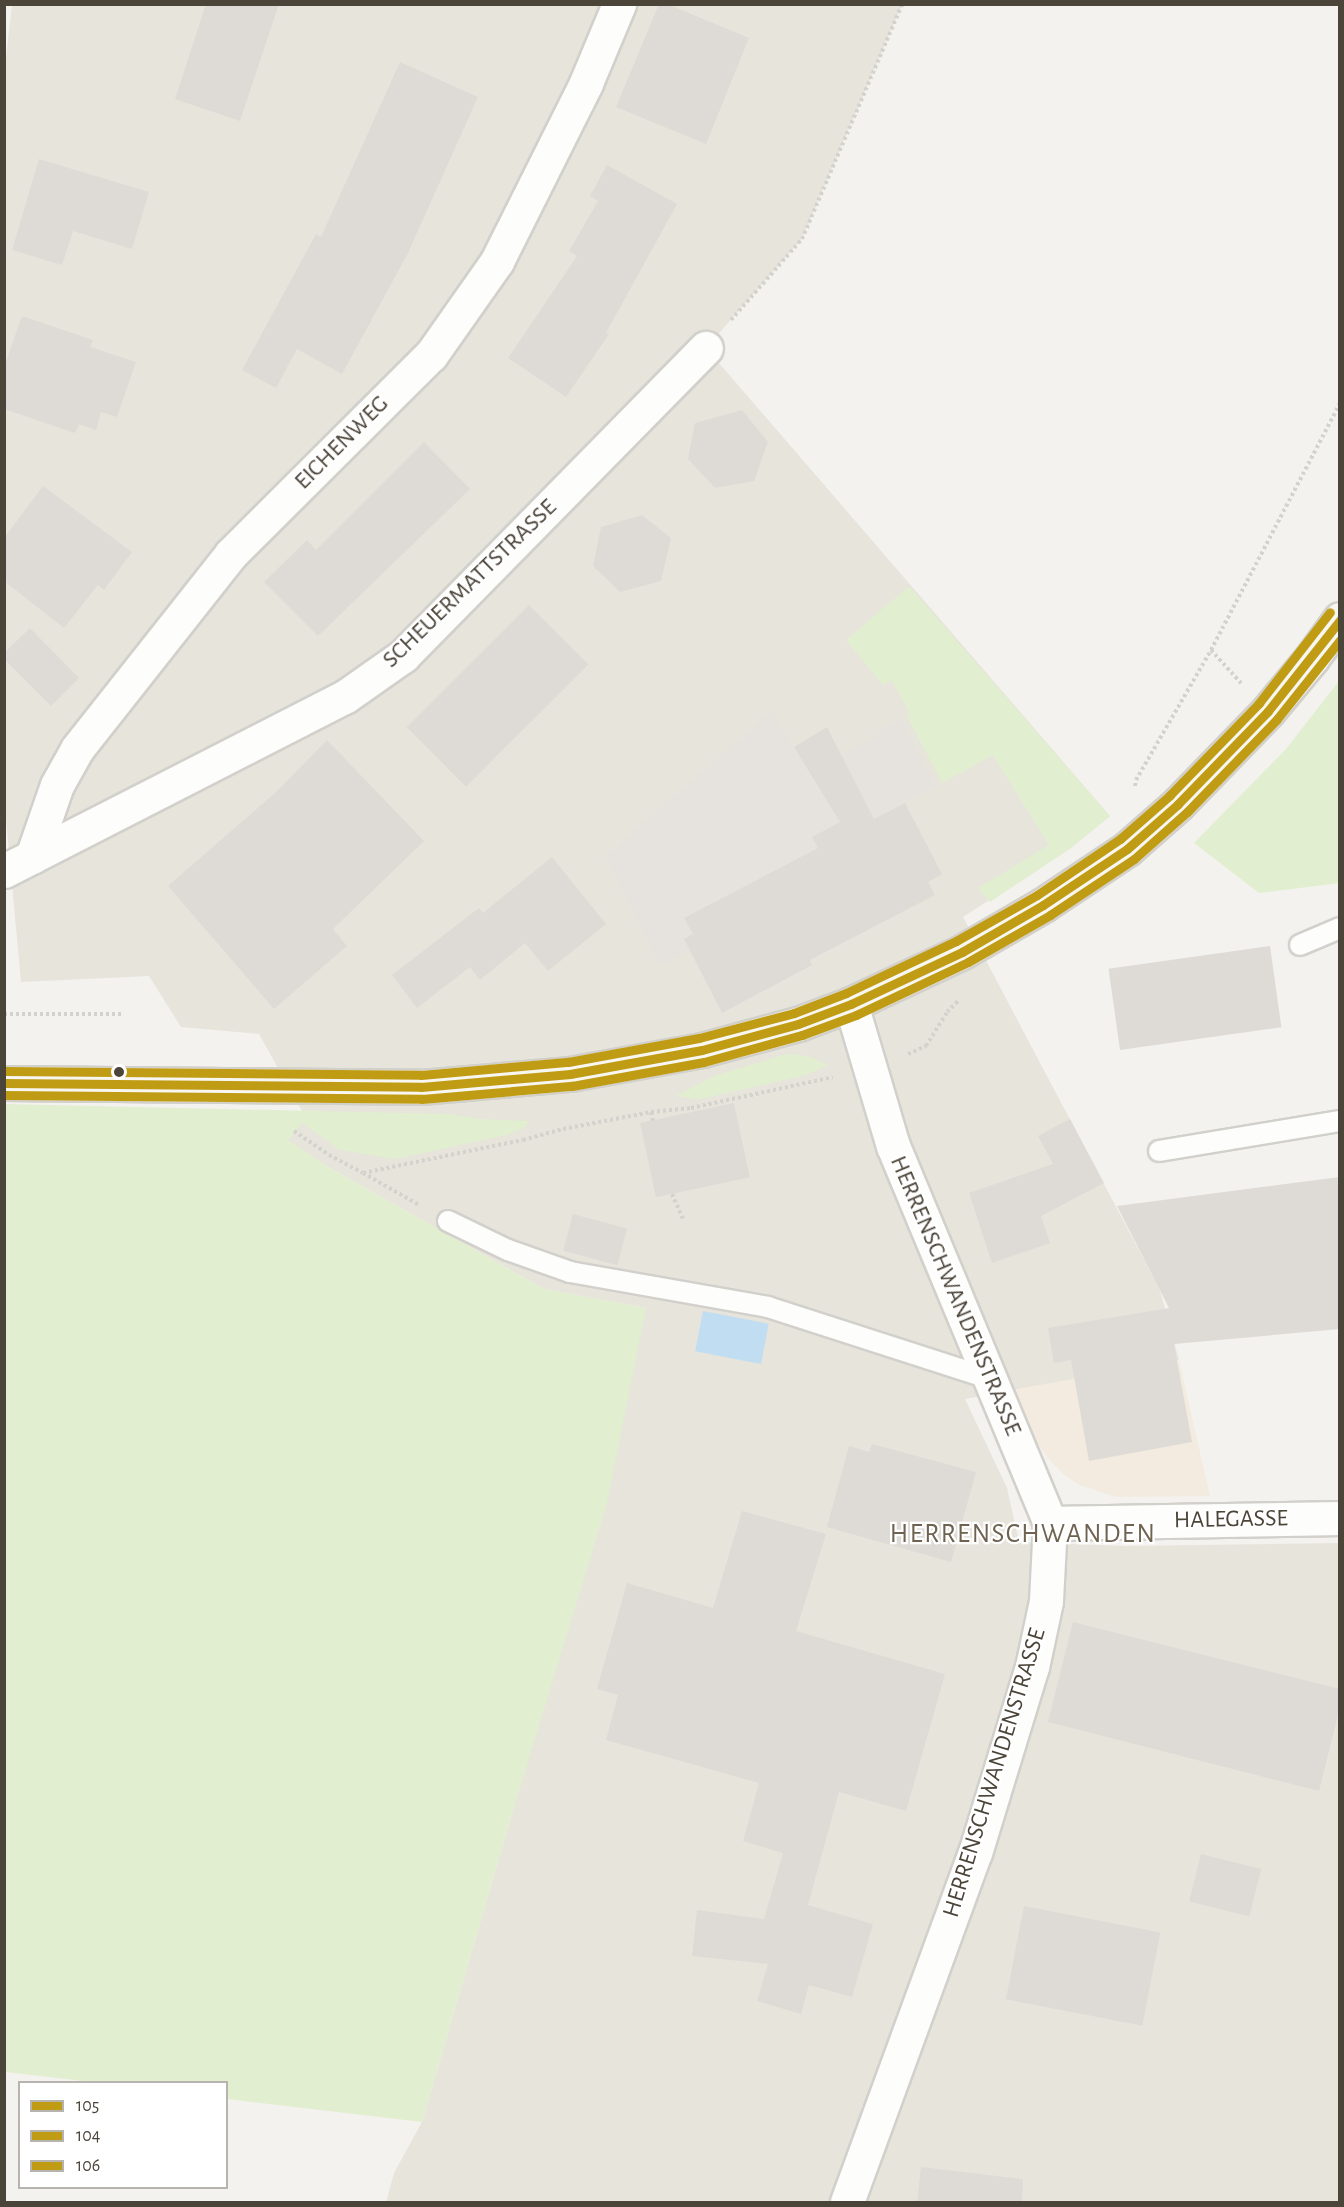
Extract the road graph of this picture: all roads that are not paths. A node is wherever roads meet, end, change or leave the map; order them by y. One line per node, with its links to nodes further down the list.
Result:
1 (619, 4): 4 (street, EICHENWEG)
2 (706, 348): 4 (street, SCHEUERMATTSTRASSE)
3 (1340, 618): 7 (main road)
4 (18, 864)
5 (1340, 928): 6 (lane)
6 (1299, 945)
7 (851, 1004): 8 (main road); 12 (street, HERRENSCHWANDENSTRASSE)
8 (4, 1083)
9 (1340, 1122): 10 (lane)
10 (1159, 1151)
11 (448, 1221): 12 (lane)
12 (988, 1378): 14 (street, HERRENSCHWANDENSTRASSE)
13 (1340, 1518): 14 (street, HALEGASSE)
14 (1050, 1523): 15 (street, HERRENSCHWANDENSTRASSE)
15 (847, 2202)

